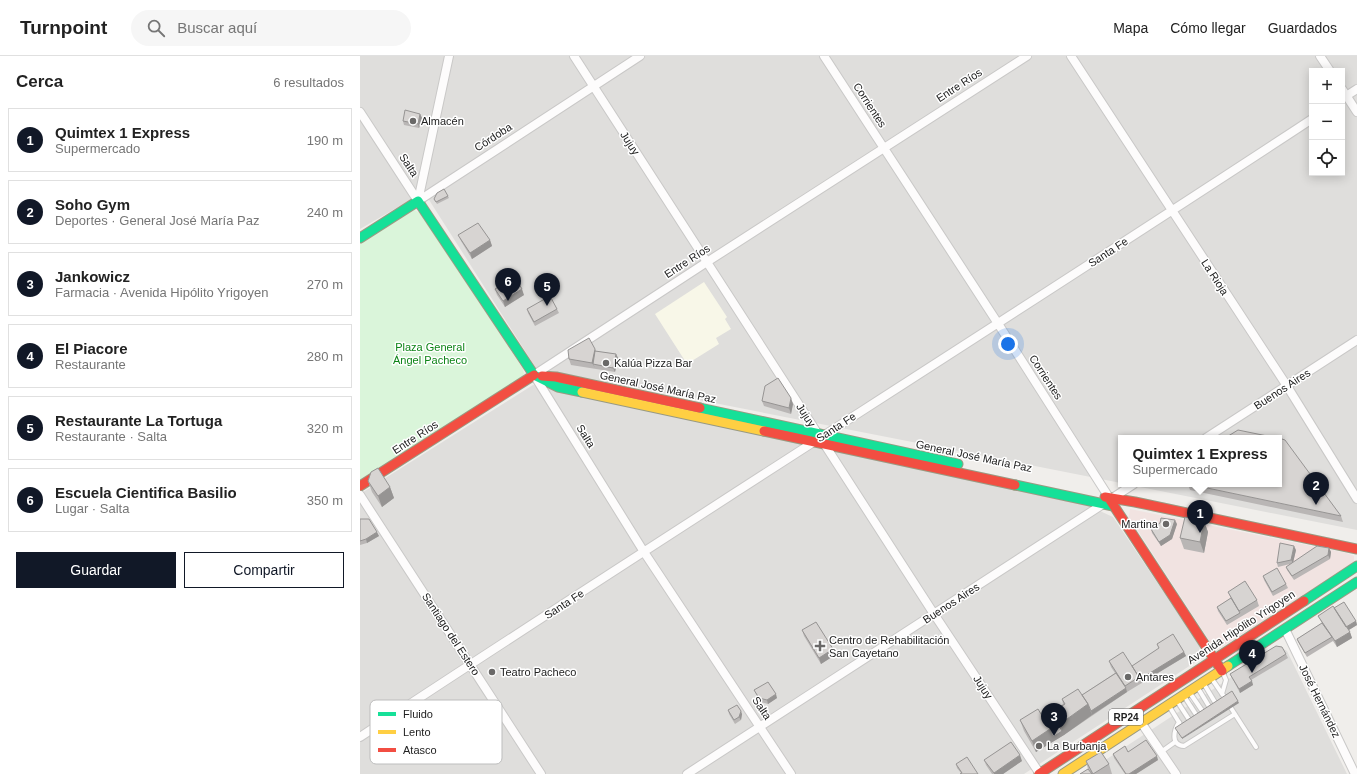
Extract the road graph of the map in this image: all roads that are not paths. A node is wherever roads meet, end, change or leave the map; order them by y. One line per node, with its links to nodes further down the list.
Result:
1 (449, 56): 17 (street)
2 (574, 56): 9 (street, Jujuy)
3 (640, 56): 9 (street, Córdoba)
4 (824, 56): 16 (street, Corrientes)
5 (1027, 56): 16 (street, Entre Ríos)
6 (1071, 56): 18 (street, La Rioja)
7 (1320, 56): 8 (street)
8 (1328, 68)
9 (593, 86): 17 (street, Córdoba); 20 (street, Jujuy)
10 (1357, 89): 11 (street)
11 (1345, 94)
12 (1345, 97): 14 (street)
13 (360, 112): 17 (street, Salta)
14 (1357, 112)
15 (1309, 121): 18 (street, Santa Fe)
16 (884, 148): 20 (street, Entre Ríos); 21 (street, Corrientes)
17 (418, 201): 19 (street, Córdoba); 23 (street, Salta)
18 (1172, 211): 21 (street, Santa Fe); 24 (street, La Rioja)
19 (360, 238)
20 (707, 262): 23 (street, Entre Ríos); 26 (street, Jujuy)
21 (997, 322): 26 (street, Santa Fe); 31 (street, Corrientes)
22 (1357, 340): 24 (street, Buenos Aires)
23 (534, 375): 26 (street, General José María Paz); 27 (street, Entre Ríos); 33 (street, Salta)
24 (1287, 386): 25 (street, Buenos Aires); 30 (street, La Rioja)
25 (1211, 435)
26 (820, 438): 31 (street, General José María Paz); 33 (street, Santa Fe); 36 (street, Jujuy)
27 (360, 486)
28 (1130, 487): 31 (street, Buenos Aires)
29 (360, 495): 39 (street, Santiago del Estero)
30 (1357, 499)
31 (1109, 503): 32 (street, General José María Paz); 36 (street, Buenos Aires); 38 (street, Corrientes)
32 (1357, 549)
33 (644, 552): 39 (street, Santa Fe); 63 (street, Salta)
34 (1357, 566): 38 (street, Avenida Hipólito Yrigoyen / RP24)
35 (1357, 582): 37 (street, RP24)
36 (934, 614): 63 (street, Buenos Aires); 79 (street, Jujuy)
37 (1285, 629): 40 (street, RP24); 82 (street, José Hernández)
38 (1214, 659): 40 (street, Corrientes); 51 (street, Avenida Hipólito Yrigoyen / RP24)
39 (470, 664): 45 (street, Santa Fe); 46 (street, Santiago del Estero)
40 (1222, 671): 41 (street, RP24); 43 (lane)
41 (1212, 678): 42 (street, RP24); 43 (lane)
42 (1190, 692): 47 (lane); 48 (street, RP24); 49 (lane); 52 (lane); 56 (lane); 59 (lane)
43 (1222, 694): 44 (lane)
44 (1225, 698)
45 (416, 700)
46 (493, 700)
47 (1216, 704)
48 (1168, 706): 61 (street, RP24); 73 (lane)
49 (1210, 708)
50 (1231, 708): 55 (lane)
51 (1134, 712): 61 (street); 79 (street, Avenida Hipólito Yrigoyen / RP24)
52 (1203, 712)
53 (502, 714): 76 (street, Santiago del Estero)
54 (1222, 714): 58 (lane)
55 (1235, 714): 58 (lane); 74 (lane)
56 (1197, 716)
57 (1217, 718): 62 (lane)
58 (1226, 720): 62 (lane)
59 (1190, 721)
60 (1209, 722): 65 (lane)
61 (1142, 723): 75 (street); 80 (street, RP24)
62 (1220, 723): 65 (lane)
63 (760, 726): 77 (street, Buenos Aires); 78 (street, Salta)
64 (1203, 726): 68 (lane)
65 (1213, 728): 68 (lane)
66 (370, 730): 71 (street, Santa Fe)
67 (1196, 731): 70 (lane)
68 (1207, 732): 70 (lane)
69 (1188, 736): 72 (lane)
70 (1200, 736): 72 (lane)
71 (360, 737)
72 (1192, 741): 73 (lane)
73 (1175, 742): 75 (lane)
74 (1256, 747)
75 (1161, 752): 81 (street)
76 (541, 774)
77 (687, 774)
78 (791, 774)
79 (1039, 774)
80 (1064, 774)
81 (1176, 774)
82 (1355, 774)

